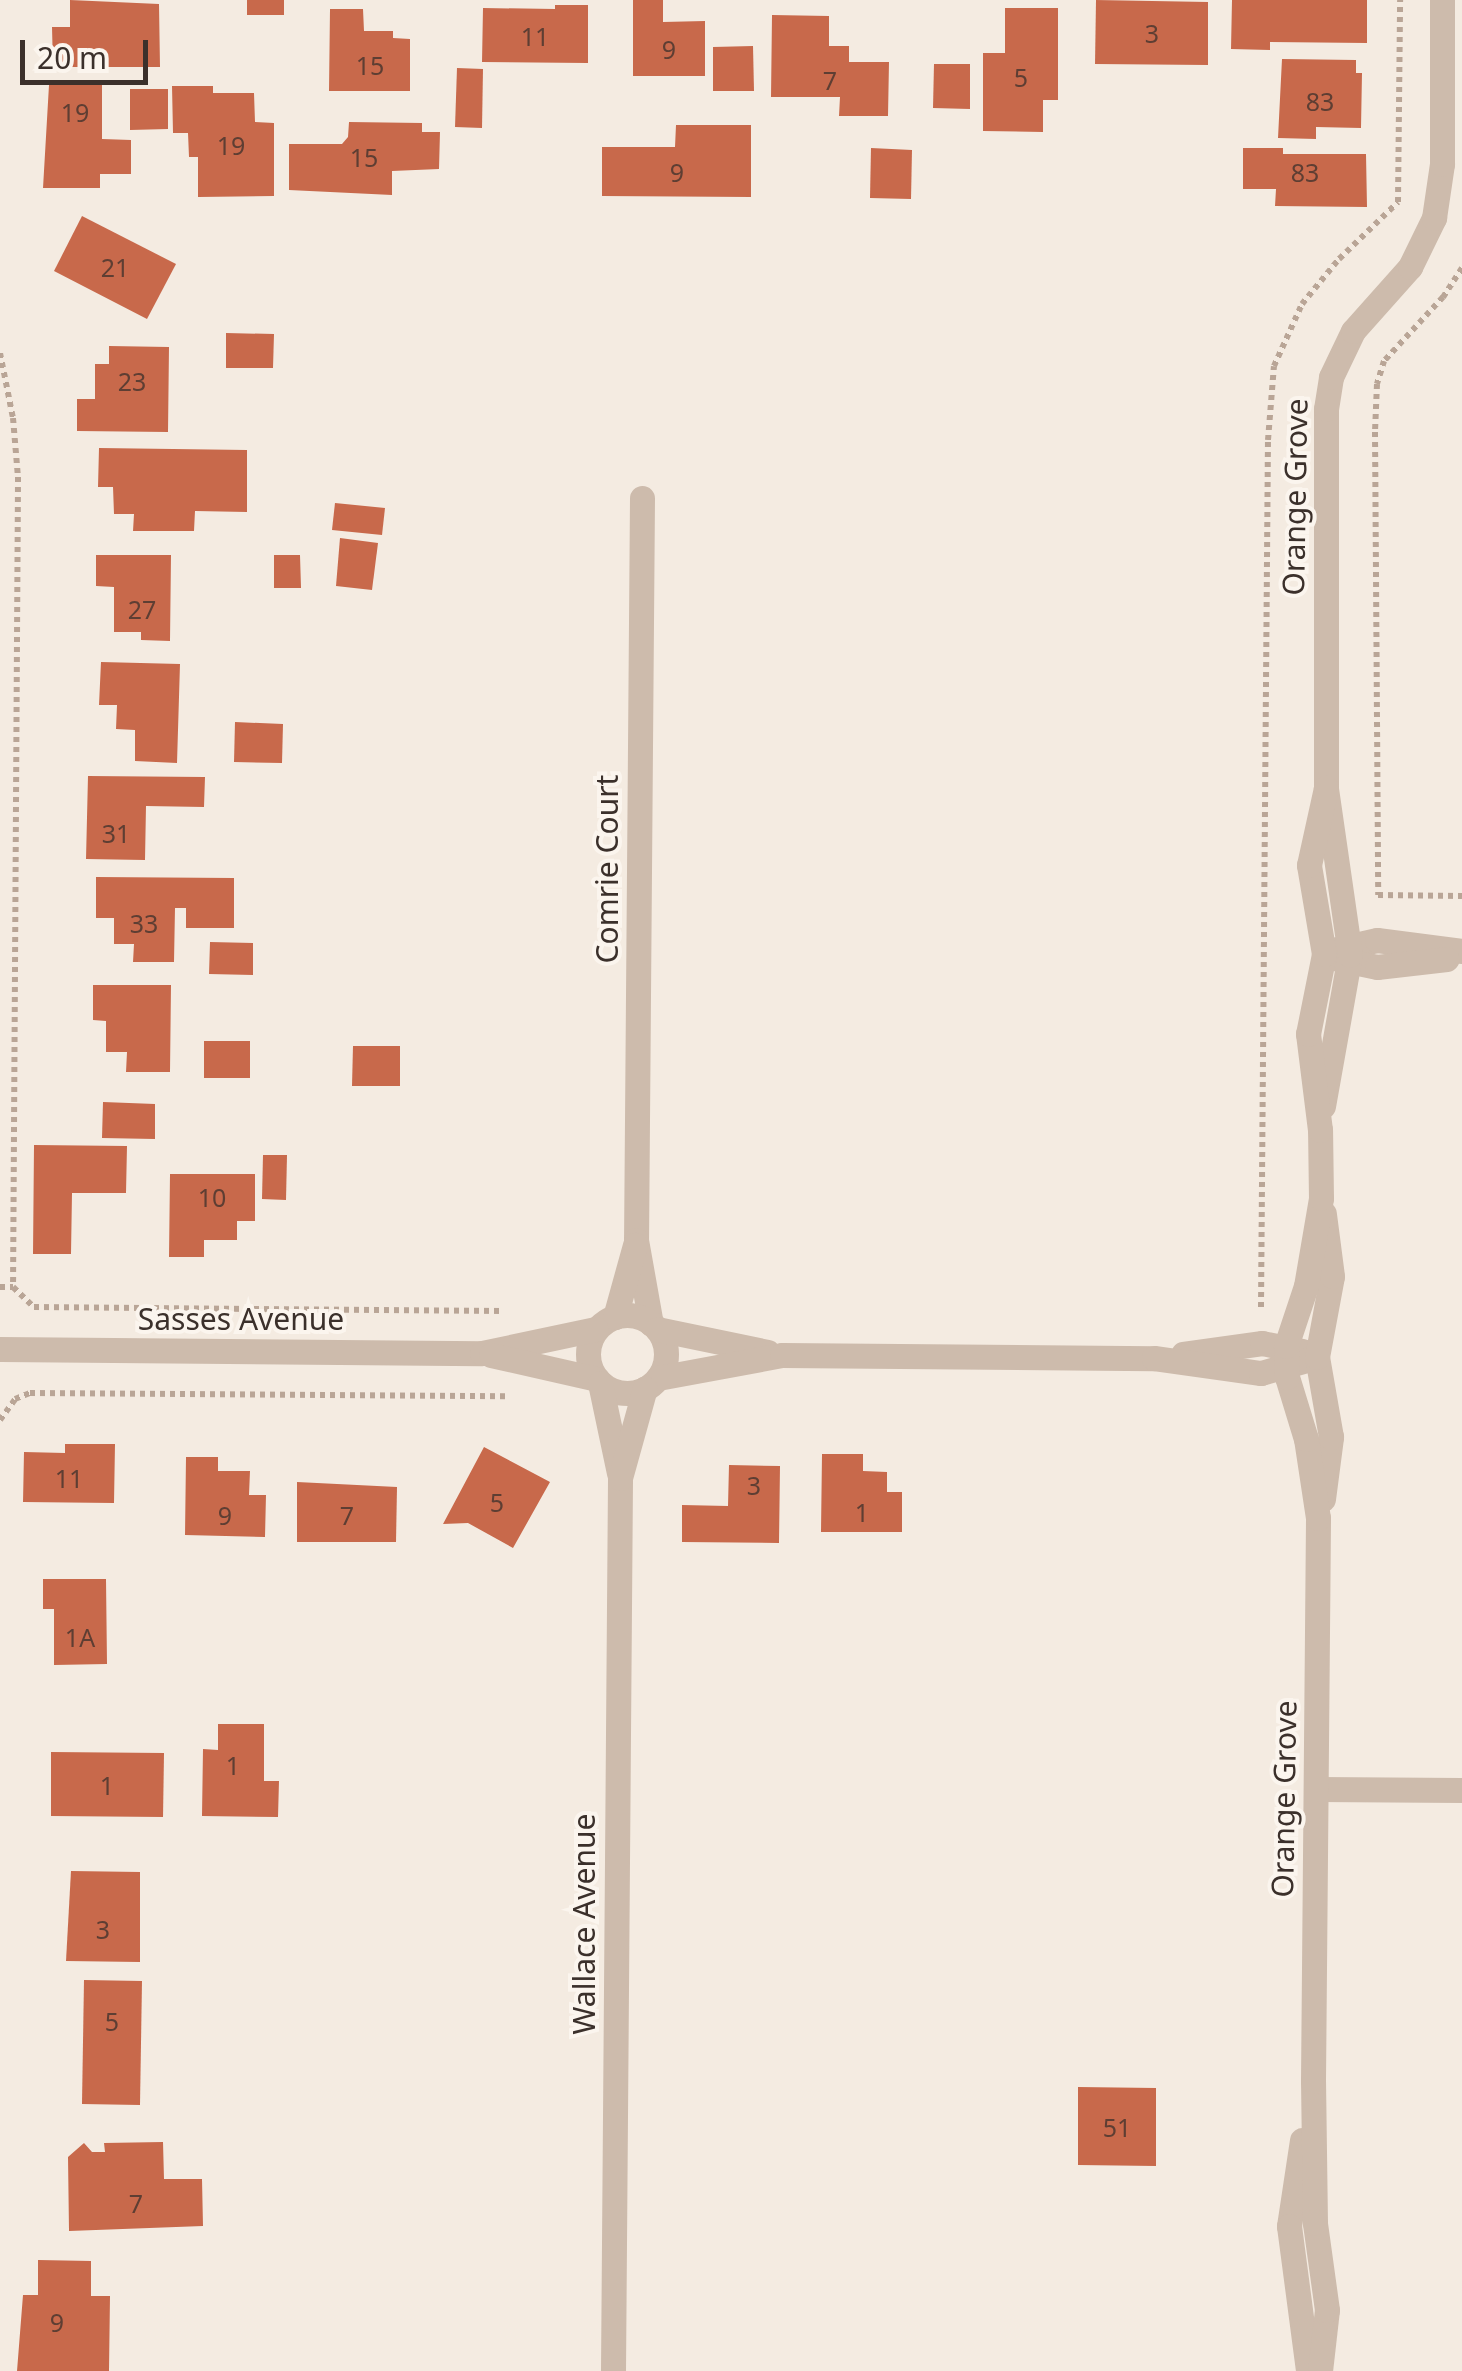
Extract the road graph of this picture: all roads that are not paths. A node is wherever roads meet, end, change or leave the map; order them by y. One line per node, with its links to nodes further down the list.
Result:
1 (1448, 12): 3 (street, Orange Grove)
2 (642, 498): 9 (street, Comrie Court)
3 (1326, 788): 4 (street, Orange Grove); 5 (street, Orange Grove)
4 (1324, 954): 5 (street); 7 (street, Orange Grove)
5 (1349, 954): 6 (street); 7 (street, Orange Grove)
6 (1462, 954)
7 (1320, 1130): 8 (street, Orange Grove)
8 (1321, 1198): 15 (street, Orange Grove); 16 (street, Orange Grove)
9 (636, 1240): 10 (street, Comrie Court); 11 (street, Comrie Court)
10 (606, 1323): 11 (street); 13 (street, Sasses Avenue); 17 (street)
11 (654, 1326): 14 (street); 18 (street)
12 (0, 1349): 13 (street, Sasses Avenue)
13 (482, 1353): 17 (street, Sasses Avenue)
14 (782, 1355): 15 (street); 18 (street)
15 (1286, 1357): 16 (street); 20 (street, Orange Grove)
16 (1317, 1357): 20 (street, Orange Grove)
17 (598, 1381): 18 (street); 19 (street, Wallace Avenue)
18 (652, 1383): 19 (street, Wallace Avenue)
19 (620, 1478): 24 (street, Wallace Avenue)
20 (1318, 1518): 21 (street, Orange Grove)
21 (1316, 1789): 22 (street); 23 (street, Orange Grove)
22 (1462, 1790)
23 (1313, 2081): 25 (street, Orange Grove); 26 (street, Orange Grove)
24 (614, 2371)
25 (1308, 2371)
26 (1320, 2371)

